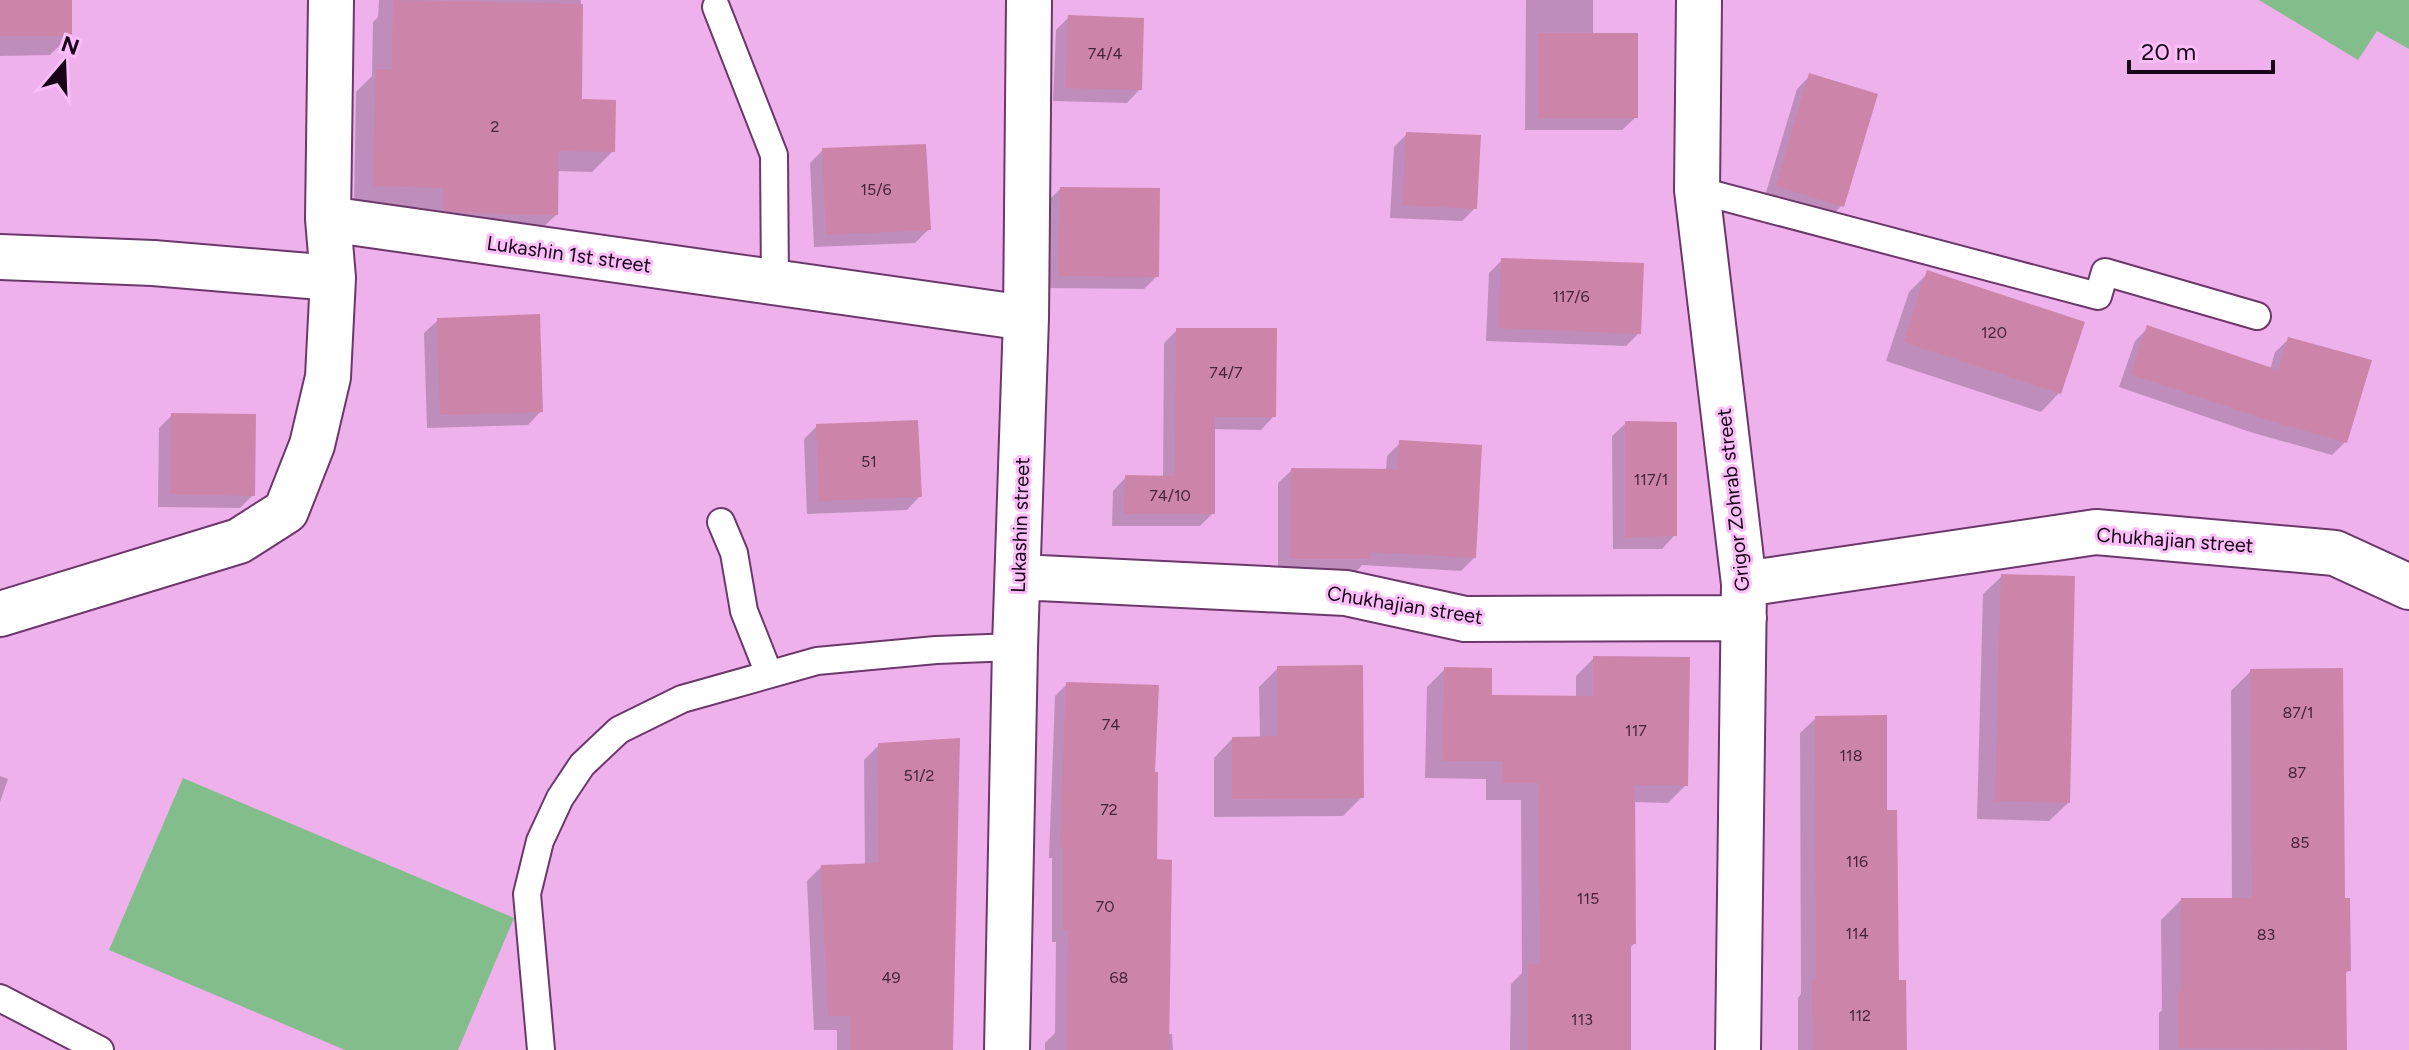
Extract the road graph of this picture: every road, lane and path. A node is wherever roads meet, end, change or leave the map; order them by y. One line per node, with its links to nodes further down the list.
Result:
1 (331, 0): 6 (street)
2 (1029, 0): 11 (street, Lukashin street)
3 (1699, 0): 5 (street, Grigor Zohrab street)
4 (716, 7): 9 (lane)
5 (1697, 190): 10 (lane); 15 (street, Grigor Zohrab street)
6 (328, 219): 8 (street); 9 (street, Lukashin 1st street)
7 (0, 257): 8 (street)
8 (333, 278): 16 (street)
9 (775, 284): 11 (street, Lukashin 1st street)
10 (2257, 316)
11 (1026, 318): 13 (street, Lukashin street)
12 (721, 522): 18 (lane)
13 (1019, 577): 15 (street, Chukhajian street); 17 (street, Lukashin street)
14 (2409, 587): 15 (street, Chukhajian street)
15 (1744, 601): 23 (street, Grigor Zohrab street)
16 (0, 614)
17 (1015, 647): 18 (lane); 22 (street, Lukashin street)
18 (769, 674): 21 (lane)
19 (0, 998): 20 (lane)
20 (100, 1050)
21 (541, 1050)
22 (1007, 1050)
23 (1738, 1050)

